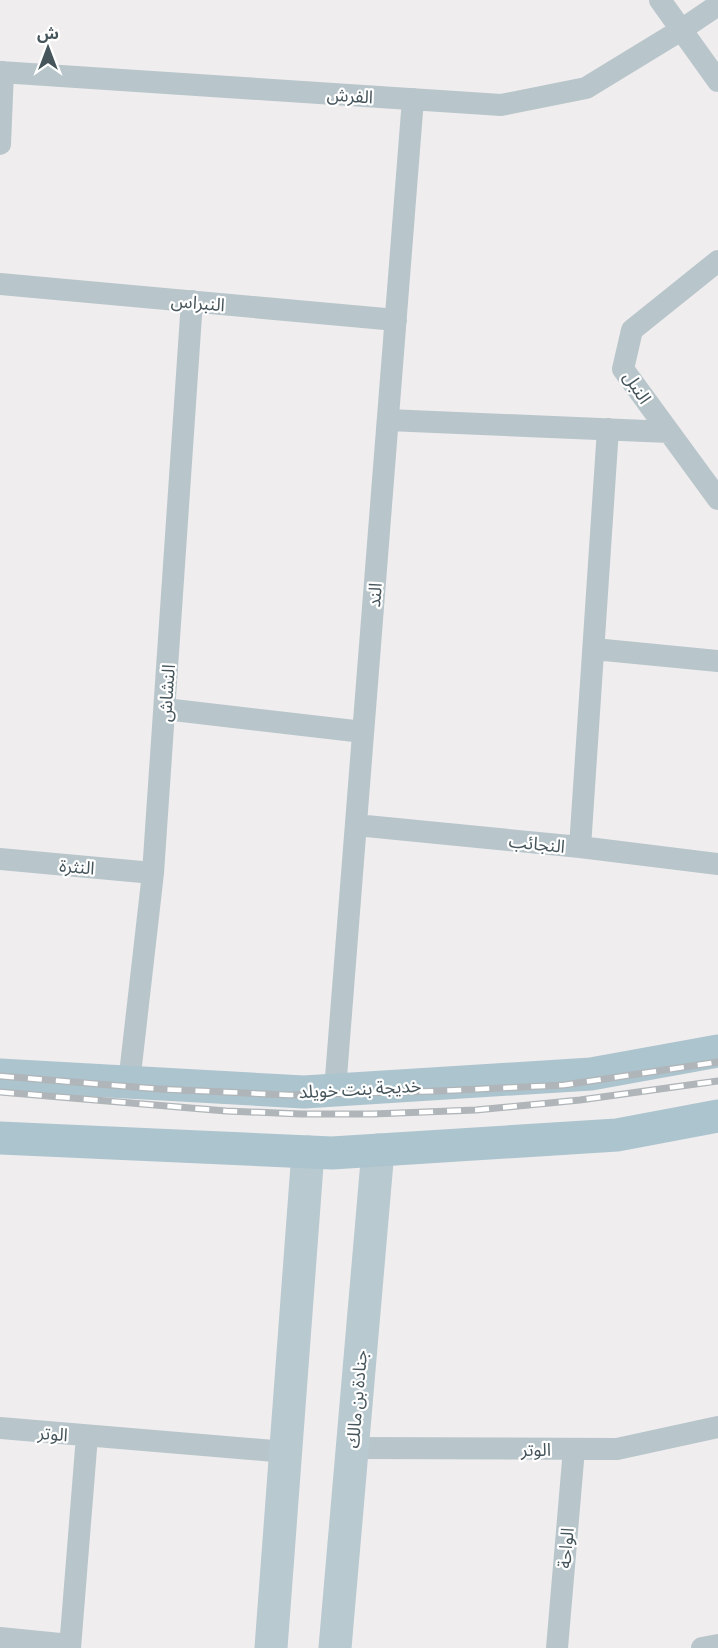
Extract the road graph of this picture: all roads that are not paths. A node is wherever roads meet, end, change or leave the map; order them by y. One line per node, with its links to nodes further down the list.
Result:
1 (660, 0): 3 (street)
2 (718, 5): 3 (street, الفرش)
3 (681, 30): 5 (street); 6 (street, الفرش)
4 (1, 72): 6 (street, الفرش); 7 (street)
5 (718, 81)
6 (414, 99): 11 (street, الند)
7 (0, 144)
8 (718, 261): 14 (street, النبل)
9 (0, 284): 10 (street, النبراس)
10 (192, 302): 11 (street, النبراس); 18 (street, النشاش)
11 (396, 320): 12 (street, الند)
12 (388, 420): 13 (street); 19 (street, الند)
13 (608, 429): 14 (street); 16 (street)
14 (669, 432): 15 (street, النبل)
15 (718, 499)
16 (594, 649): 17 (street); 21 (street)
17 (718, 662)
18 (165, 709): 19 (street); 24 (street, النشاش)
19 (363, 732): 20 (street, الند)
20 (356, 825): 21 (street, النجائب); 28 (street, الند)
21 (580, 847): 23 (street, النجائب)
22 (0, 859): 24 (street, النثرة)
23 (718, 864)
24 (153, 873): 27 (street, النشاش)
25 (718, 1051): 28 (main road, خديجة بنت خويلد)
26 (0, 1075): 27 (main road, خديجة بنت خويلد)
27 (129, 1083): 28 (main road, خديجة بنت خويلد)
28 (335, 1090)
29 (718, 1116): 31 (main road)
30 (0, 1138): 32 (main road)
31 (378, 1150): 32 (main road); 36 (street, جنادة بن مالك)
32 (308, 1152): 38 (street)
33 (718, 1427): 37 (street, الوتر)
34 (0, 1428): 35 (street, الوتر)
35 (87, 1436): 38 (street, الوتر); 41 (street)
36 (352, 1448): 37 (street, الوتر); 43 (street, جنادة بن مالك)
37 (574, 1449): 44 (street, الواحة)
38 (286, 1452): 42 (street)
39 (0, 1638): 41 (street)
40 (718, 1645): 45 (street)
41 (70, 1646)
42 (271, 1648)
43 (335, 1648)
44 (557, 1648)
45 (702, 1648)

